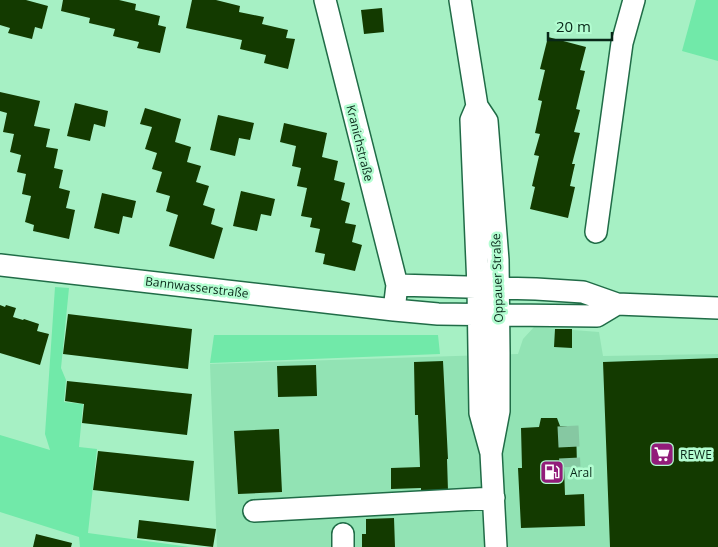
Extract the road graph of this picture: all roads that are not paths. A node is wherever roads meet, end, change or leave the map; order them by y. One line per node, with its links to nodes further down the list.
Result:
1 (325, 0): 6 (street, Kranichstraße)
2 (460, 0): 7 (street, Oppauer Straße)
3 (634, 0): 4 (street)
4 (596, 232)
5 (0, 265): 10 (street, Bannwasserstraße)
6 (397, 285): 7 (street); 10 (street)
7 (488, 287): 8 (street); 11 (street, Oppauer Straße)
8 (617, 304): 9 (street); 11 (street, Bannwasserstraße)
9 (718, 308)
10 (394, 310): 11 (street, Bannwasserstraße)
11 (488, 314): 12 (street, Oppauer Straße)
12 (494, 498): 13 (street); 14 (street, Oppauer Straße)
13 (254, 511)
14 (496, 547)

